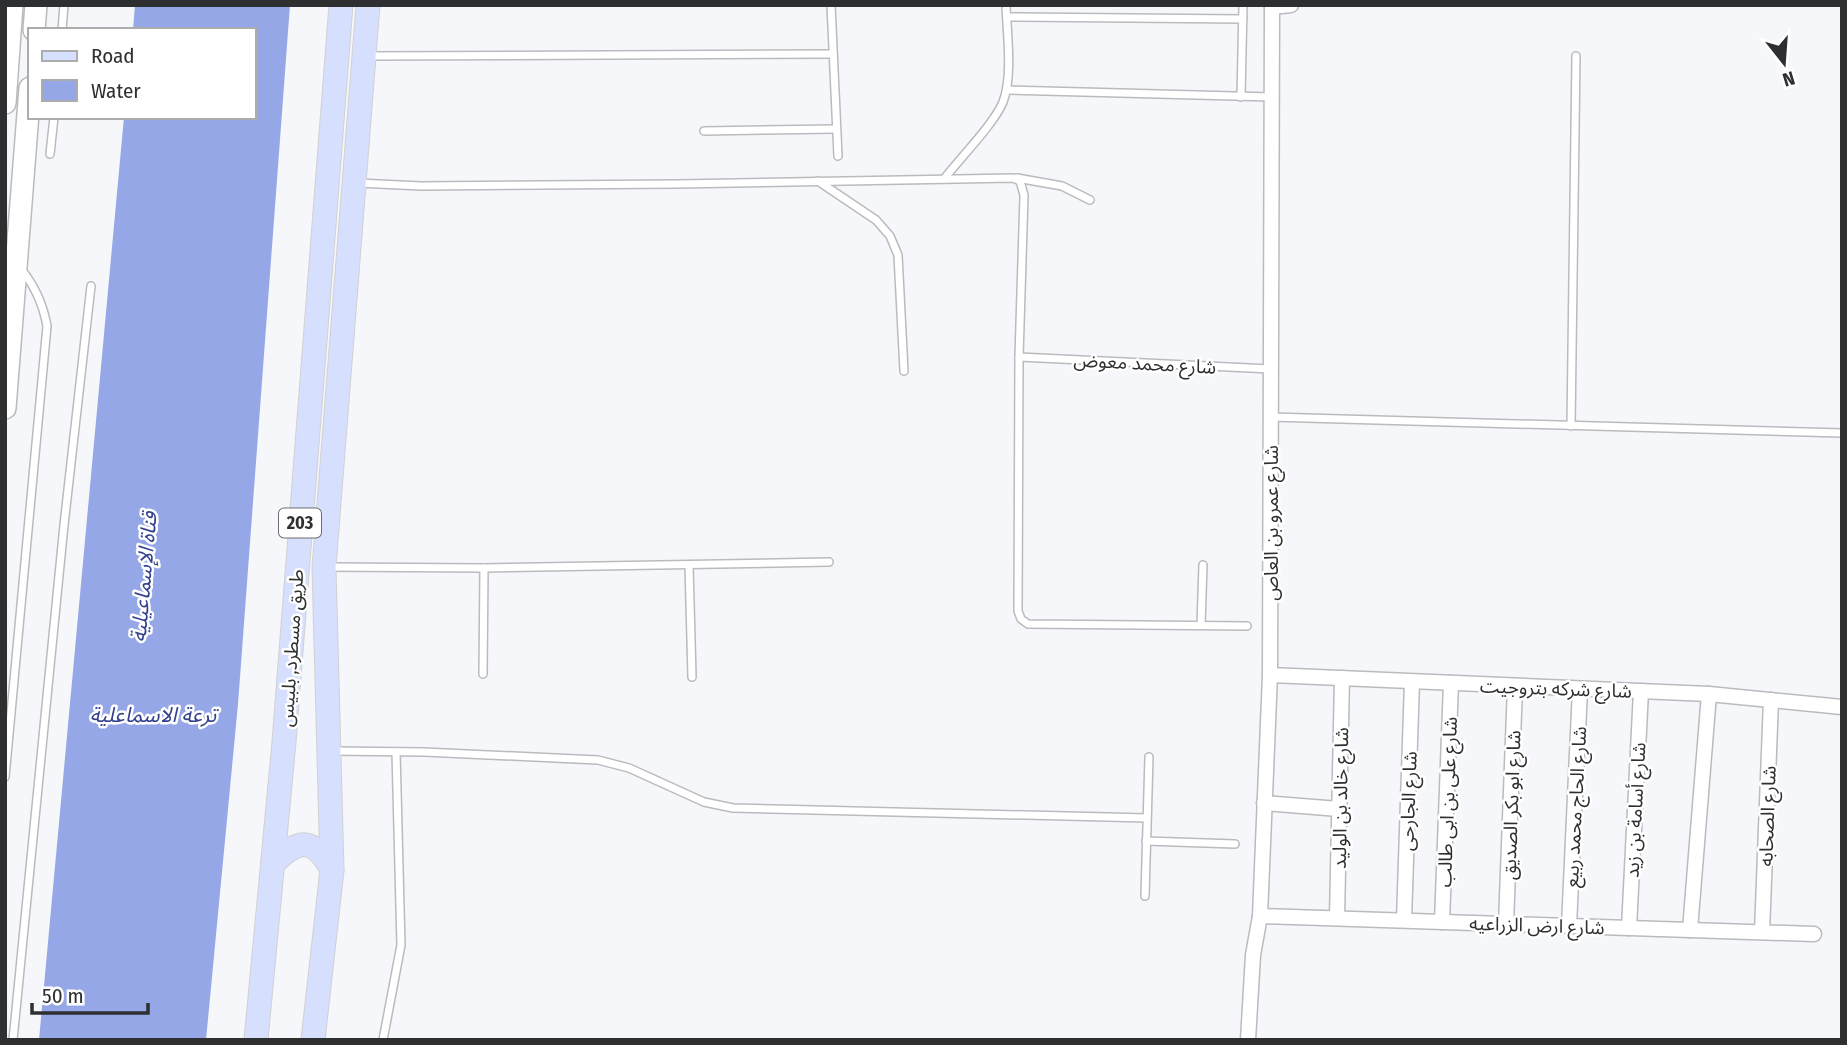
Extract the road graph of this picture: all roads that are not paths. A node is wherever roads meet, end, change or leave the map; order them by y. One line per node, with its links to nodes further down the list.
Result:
1 (12, 5): 21 (main road)
2 (36, 5): 13 (main road)
3 (64, 5): 14 (lane)
4 (341, 5): 70 (main road, طريق مسطرد, بلبيس / 203)
5 (368, 5): 16 (main road, طريق مسطرد, بلبيس / 203)
6 (831, 5): 15 (lane)
7 (1006, 5): 11 (lane)
8 (1243, 5): 12 (lane)
9 (1292, 5): 10 (street)
10 (1272, 6): 20 (street, شارع عمرو بن العاص)
11 (1007, 17): 12 (lane); 18 (lane)
12 (1243, 19): 19 (lane)
13 (34, 28)
14 (62, 28)
15 (833, 54): 16 (lane); 24 (lane)
16 (364, 56): 31 (main road, طريق مسطرد, بلبيس / 203)
17 (1576, 56): 40 (lane)
18 (1007, 90): 19 (lane); 29 (lane)
19 (1241, 97): 20 (lane)
20 (1272, 97): 36 (street, شارع عمرو بن العاص)
21 (5, 103)
22 (28, 113): 33 (main road)
23 (54, 119): 26 (lane)
24 (836, 129): 25 (lane); 27 (lane)
25 (704, 131)
26 (50, 154)
27 (838, 156)
28 (1013, 177): 29 (lane); 32 (lane); 35 (lane)
29 (944, 179): 30 (lane)
30 (817, 180): 31 (lane); 37 (lane)
31 (353, 182): 45 (main road, طريق مسطرد, بلبيس / 203)
32 (1090, 200)
33 (16, 263): 38 (main road); 64 (lane)
34 (91, 286): 83 (lane)
35 (1019, 357): 36 (lane, شارع محمد معوض); 47 (lane)
36 (1271, 369): 39 (street, شارع عمرو بن العاص)
37 (904, 371)
38 (5, 408)
39 (1271, 417): 40 (lane); 50 (street, شارع عمرو بن العاص)
40 (1571, 426): 41 (lane)
41 (1842, 433)
42 (829, 562): 43 (lane)
43 (689, 565): 46 (lane); 51 (lane)
44 (1203, 565): 47 (lane)
45 (324, 567): 46 (lane); 61 (main road, طريق مسطرد, بلبيس / 203)
46 (484, 568): 49 (lane)
47 (1201, 625): 48 (lane)
48 (1247, 626)
49 (483, 674)
50 (1270, 675): 52 (street, شارع شركه بتروجيت); 65 (street, شارع عمرو بن العاص)
51 (692, 677)
52 (1342, 678): 53 (street, شارع شركه بتروجيت); 66 (street, شارع خالد بن الوليد)
53 (1412, 682): 54 (street, شارع شركه بتروجيت); 75 (street, شارع الجارحى)
54 (1451, 683): 55 (street, شارع شركه بتروجيت); 76 (street, شارع على بن ابى طالب)
55 (1515, 686): 56 (street, شارع شركه بتروجيت); 77 (street, شارع ابو بكر الصديق)
56 (1580, 689): 57 (street, شارع شركه بتروجيت); 78 (street, شارع الحاج محمد ربيع)
57 (1641, 691): 58 (street, شارع شركه بتروجيت); 79 (street, شارع أسامة بن زيد)
58 (1709, 694): 59 (street, شارع شركه بتروجيت); 80 (street)
59 (1771, 700): 60 (street, شارع شركه بتروجيت); 81 (street, شارع الصحابه)
60 (1842, 707)
61 (331, 751): 62 (lane); 71 (main road, طريق مسطرد, بلبيس / 203)
62 (396, 752): 67 (lane); 86 (lane)
63 (1149, 757): 67 (lane)
64 (5, 777)
65 (1264, 803): 66 (street); 73 (street, شارع عمرو بن العاص)
66 (1339, 809): 74 (street, شارع خالد بن الوليد)
67 (1147, 818): 68 (lane)
68 (1146, 841): 69 (lane); 72 (lane)
69 (1235, 844)
70 (273, 864): 71 (main road); 84 (main road, طريق مسطرد, بلبيس / 203)
71 (332, 870): 85 (main road, طريق مسطرد, بلبيس / 203)
72 (1145, 896)
73 (1261, 916): 74 (street, شارع ارض الزراعيه); 87 (street, شارع عمرو بن العاص)
74 (1337, 918): 75 (street, شارع ارض الزراعيه)
75 (1404, 920): 76 (street, شارع ارض الزراعيه)
76 (1442, 922): 77 (street, شارع ارض الزراعيه)
77 (1506, 924): 78 (street, شارع ارض الزراعيه)
78 (1569, 926): 79 (street, شارع ارض الزراعيه)
79 (1629, 928): 80 (street, شارع ارض الزراعيه)
80 (1690, 930): 81 (street, شارع ارض الزراعيه)
81 (1762, 932): 82 (street, شارع ارض الزراعيه)
82 (1814, 934)
83 (13, 1040)
84 (257, 1040)
85 (313, 1040)
86 (383, 1040)
87 (1248, 1040)

